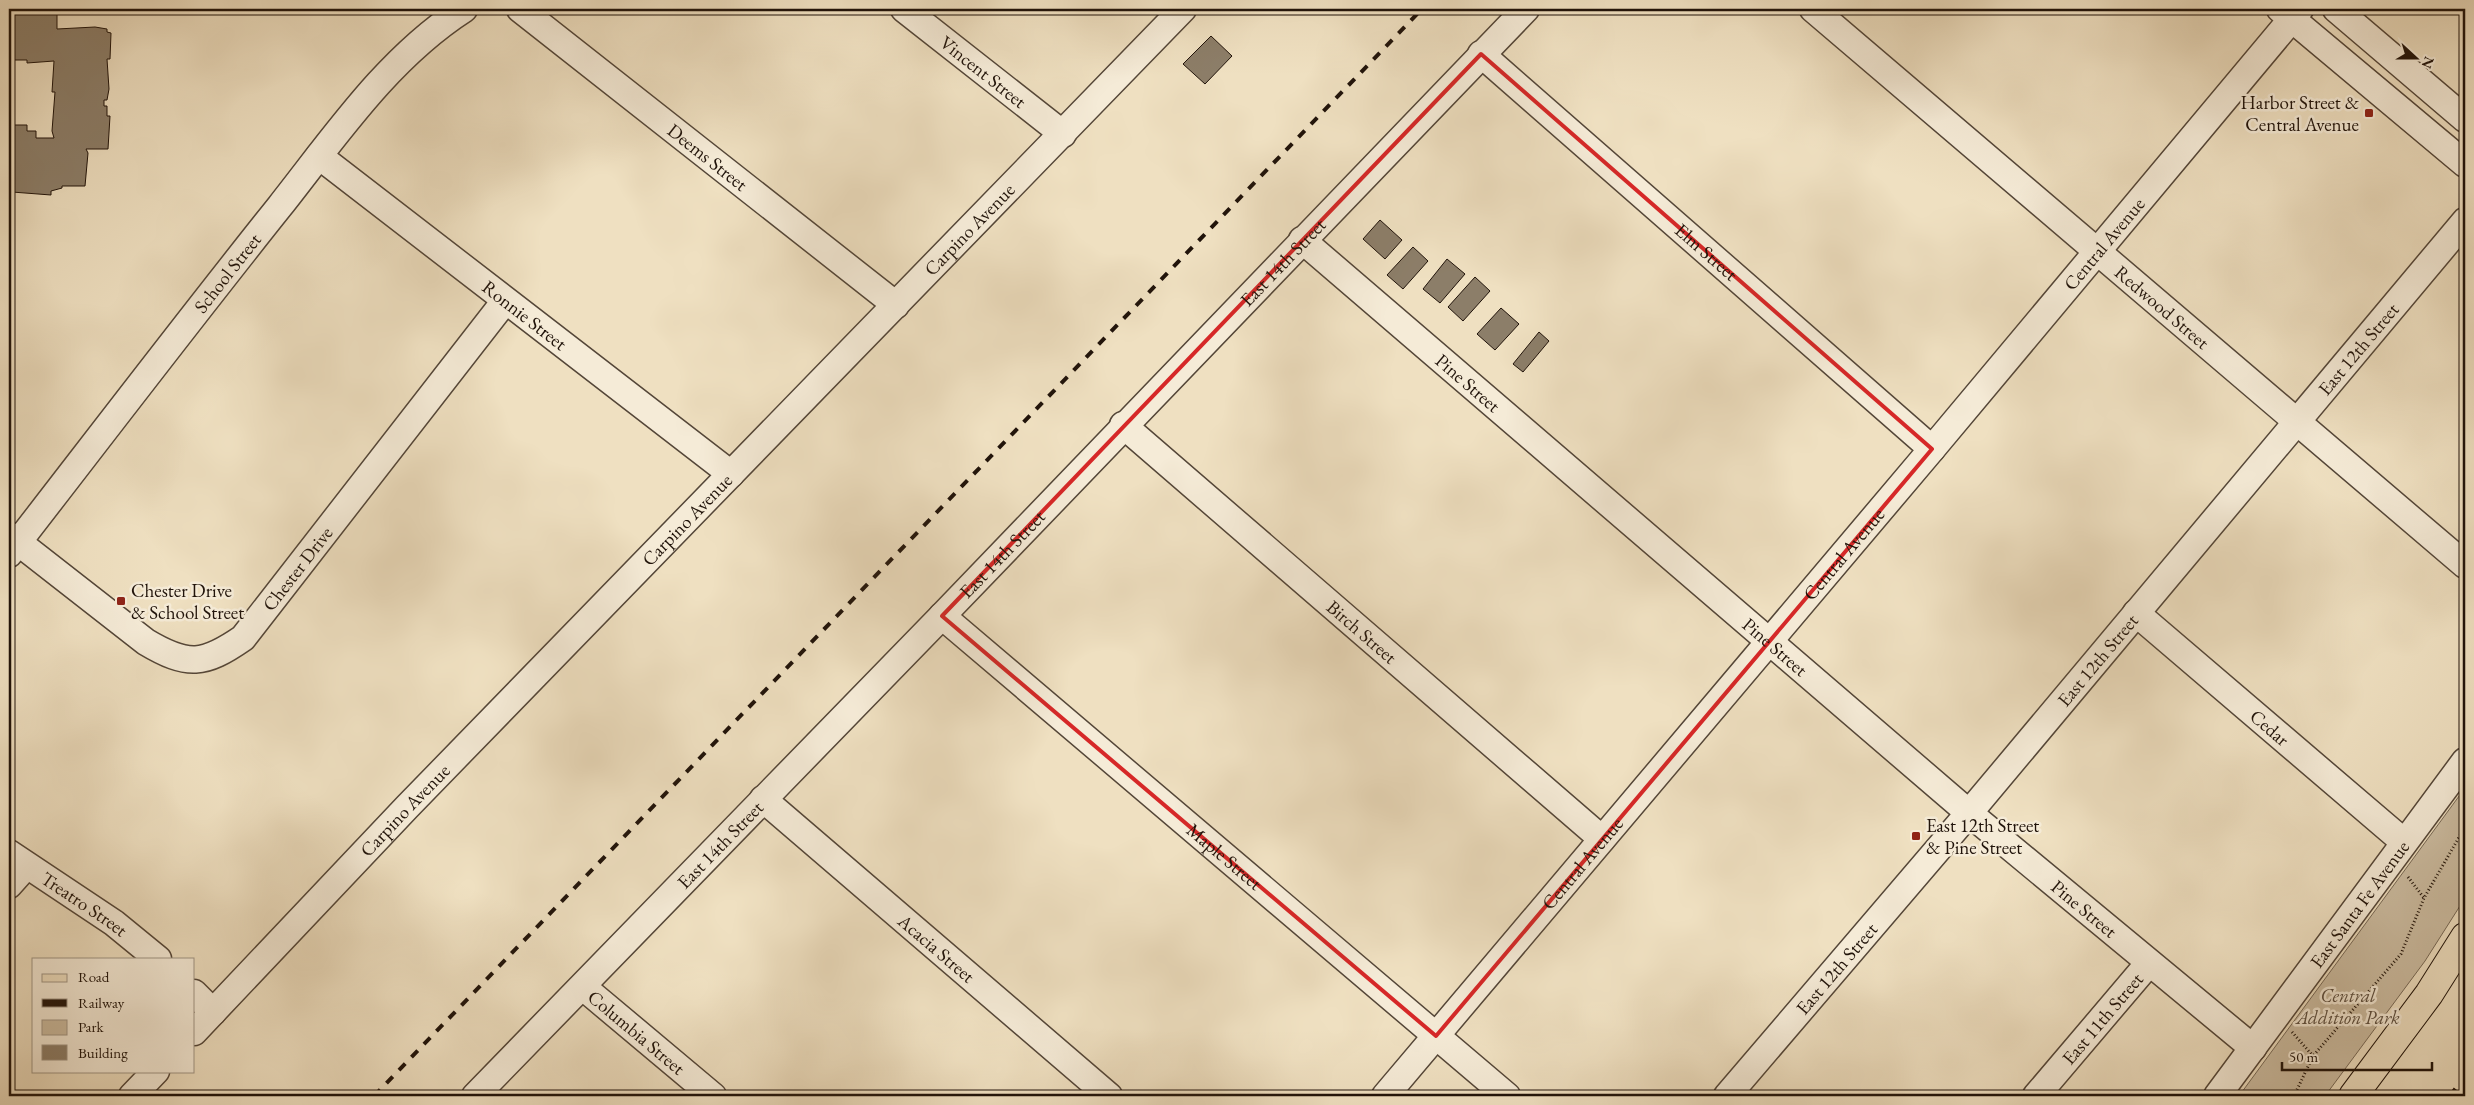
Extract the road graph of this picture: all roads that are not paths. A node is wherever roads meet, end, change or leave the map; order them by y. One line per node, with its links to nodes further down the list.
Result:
1 (464, 9): 12 (street, School Street)
2 (520, 9): 18 (street, Deems Street)
3 (904, 9): 11 (street, Vincent Street)
4 (1183, 9): 11 (street, Carpino Avenue)
5 (1526, 9): 9 (street, East 14th Street)
6 (1813, 9): 16 (street, Redwood Street)
7 (2336, 9): 10 (street)
8 (2291, 12): 13 (street); 16 (street, Central Avenue)
9 (1481, 54): 15 (street, East 14th Street); 21 (street, Elm Street)
10 (2465, 119)
11 (1063, 134): 18 (street, Carpino Avenue)
12 (319, 156): 17 (street, Ronnie Street); 23 (street, School Street)
13 (2465, 164)
14 (2465, 221): 19 (street, East 12th Street)
15 (1302, 240): 20 (street, East 14th Street); 27 (street, Pine Street)
16 (2097, 252): 19 (street, Redwood Street); 21 (street, Central Avenue)
17 (505, 301): 22 (street, Ronnie Street); 23 (street, Chester Drive)
18 (896, 305): 22 (street, Carpino Avenue)
19 (2296, 423): 24 (street, Redwood Street); 25 (street, East 12th Street)
20 (1123, 426): 26 (street, East 14th Street); 31 (street, Birch Street)
21 (1932, 449): 27 (street, Central Avenue)
22 (731, 474): 39 (street, Carpino Avenue)
23 (12, 544)
24 (2465, 565)
25 (2136, 613): 30 (street, East 12th Street); 32 (street, Cedar)
26 (942, 616): 29 (street, East 14th Street); 41 (street, Maple Street)
27 (1770, 640): 30 (street, Pine Street); 31 (street, Central Avenue)
28 (2465, 761): 32 (street, East Santa Fe Avenue)
29 (763, 799): 37 (street, East 14th Street); 47 (street, Acacia Street)
30 (1969, 813): 36 (street, Pine Street); 50 (street, East 12th Street)
31 (1602, 839): 41 (street, Central Avenue)
32 (2404, 842): 42 (street, East Santa Fe Avenue)
33 (14, 868): 35 (street, Treatro Street)
34 (2465, 937): 53 (main road)
35 (157, 958)
36 (2149, 963): 42 (street, Pine Street); 51 (street, East 11th Street)
37 (583, 987): 45 (street, East 14th Street); 46 (street, Columbia Street)
38 (195, 994): 39 (street)
39 (213, 1012): 40 (street, Carpino Avenue)
40 (195, 1031)
41 (1436, 1036): 48 (street, Central Avenue); 49 (street, Maple Street)
42 (2253, 1048): 52 (street, East Santa Fe Avenue)
43 (155, 1072): 44 (street)
44 (132, 1096)
45 (474, 1096)
46 (713, 1096)
47 (1109, 1096)
48 (1385, 1096)
49 (1508, 1096)
50 (1727, 1096)
51 (2036, 1096)
52 (2217, 1096)
53 (2353, 1096)

